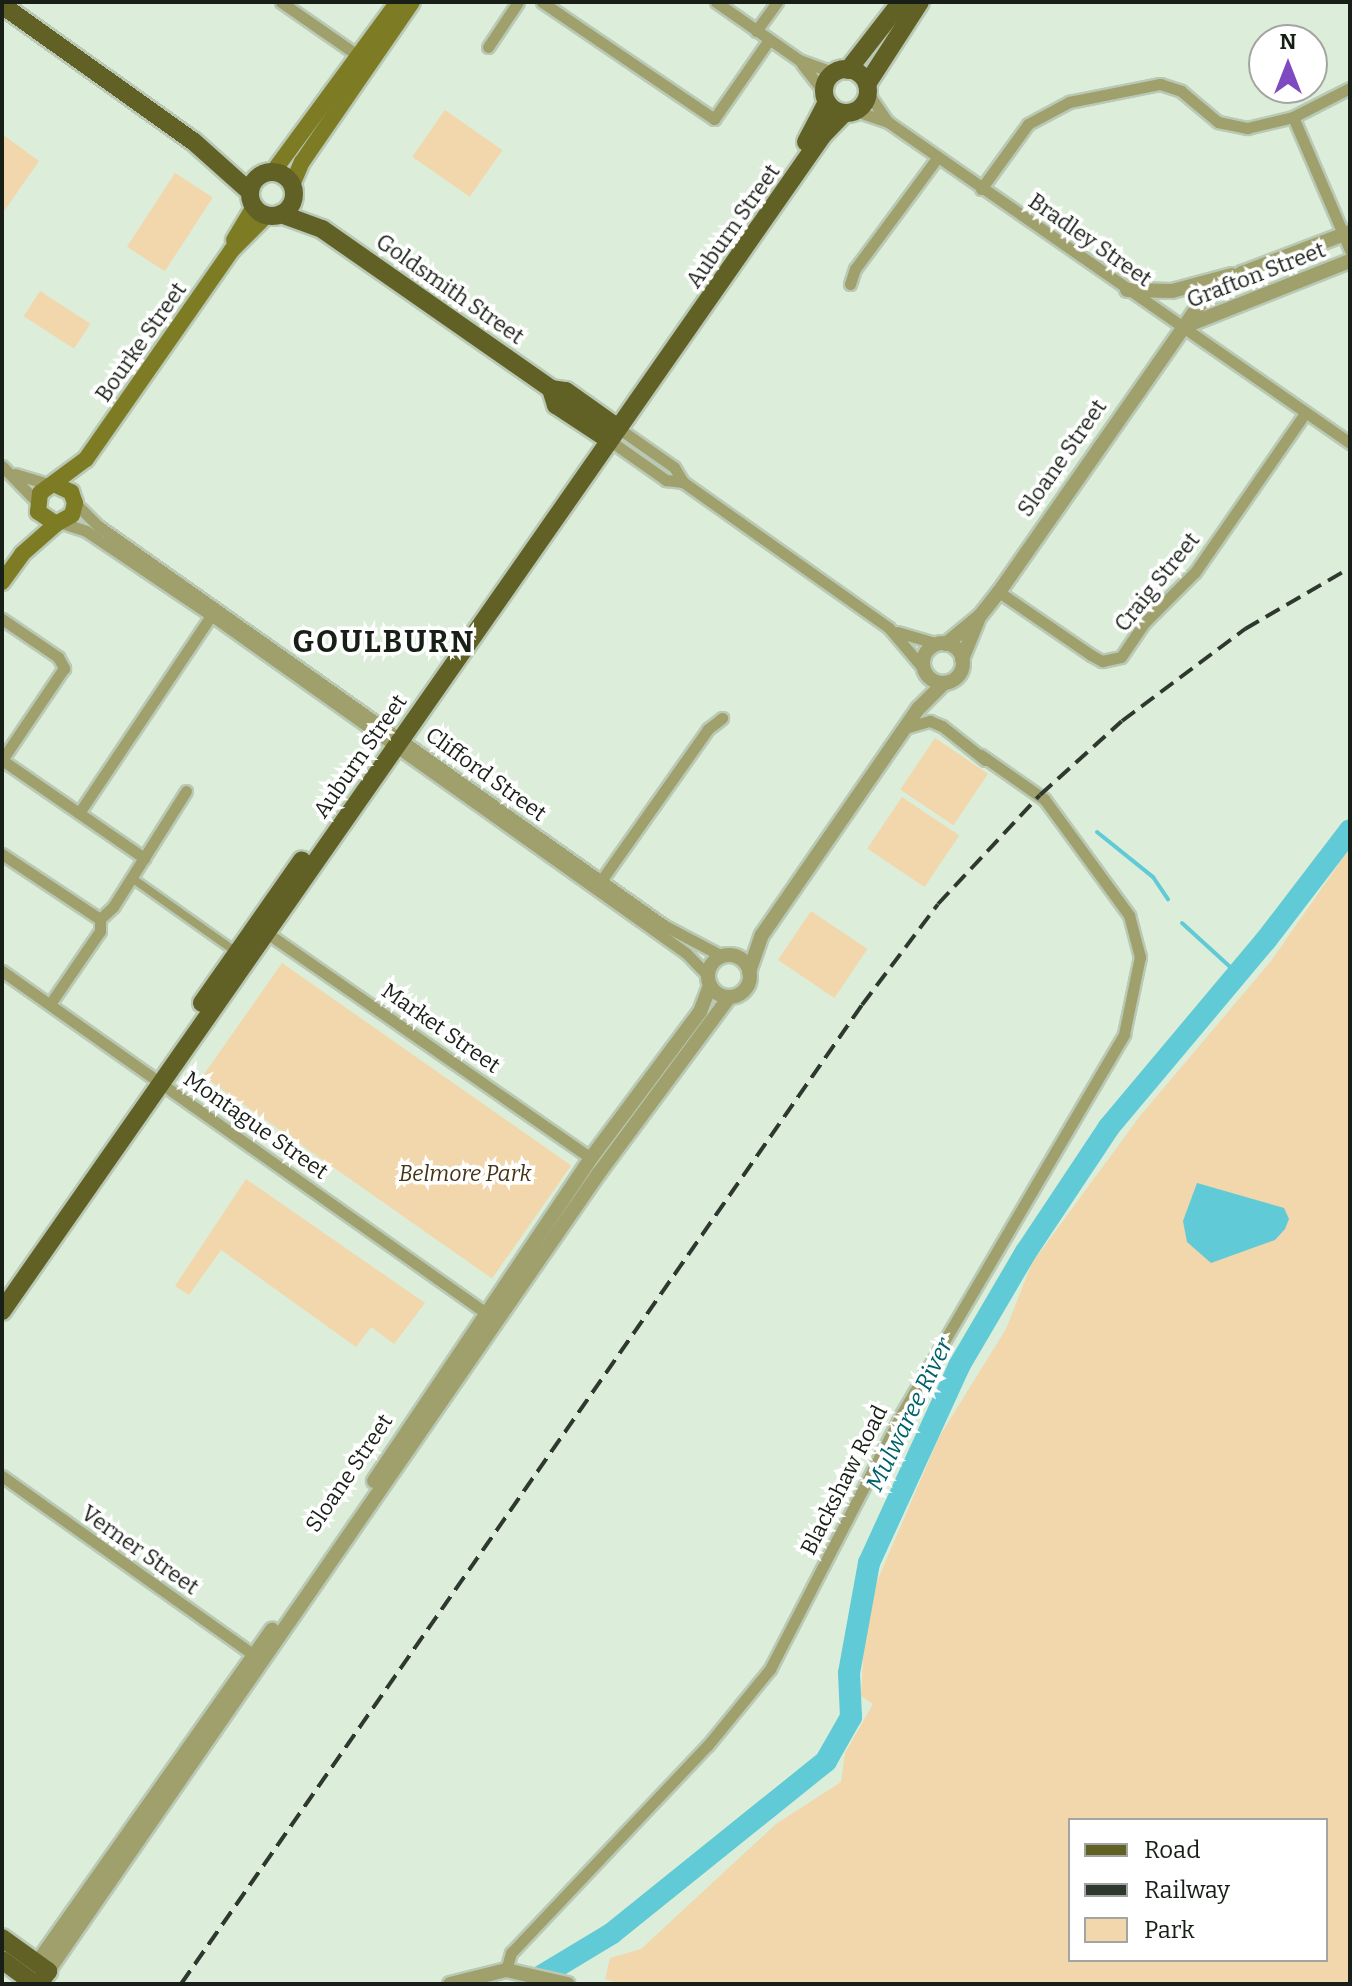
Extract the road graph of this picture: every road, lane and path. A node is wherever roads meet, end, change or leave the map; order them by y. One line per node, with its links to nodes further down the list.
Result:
1 (281, 2): 14 (street)
2 (398, 2): 14 (main road)
3 (412, 2): 27 (main road)
4 (518, 2): 13 (street)
5 (542, 2): 12 (street)
6 (716, 2): 11 (street)
7 (777, 2): 11 (street)
8 (901, 2): 16 (main road)
9 (920, 2): 18 (main road)
10 (2, 5): 23 (main road, Goldsmith Street)
11 (756, 31): 12 (street)
12 (769, 40): 15 (street)
13 (488, 47)
14 (360, 57): 25 (main road)
15 (799, 60): 16 (street); 19 (street)
16 (842, 71): 18 (main road); 19 (main road, Auburn Street)
17 (1350, 88): 21 (street)
18 (867, 89): 20 (main road, Auburn Street); 22 (street, Bradley Street)
19 (826, 97): 20 (main road); 38 (main road, Auburn Street)
20 (850, 112): 22 (street, Bradley Street); 38 (main road, Auburn Street)
21 (1293, 117): 26 (street); 30 (street)
22 (888, 122): 24 (street, Bradley Street)
23 (193, 141): 25 (main road, Goldsmith Street); 28 (main road, Goldsmith Street)
24 (937, 158): 26 (street, Bradley Street); 34 (street)
25 (270, 173): 27 (main road, Goldsmith Street); 28 (main road)
26 (981, 189): 35 (street, Bradley Street)
27 (293, 190): 28 (main road); 29 (main road, Goldsmith Street)
28 (263, 207): 29 (main road, Goldsmith Street); 40 (main road, Bourke Street)
29 (322, 229): 38 (main road, Goldsmith Street)
30 (1347, 234): 31 (street); 33 (street, Grafton Street)
31 (1350, 250)
32 (1350, 261): 36 (street, Grafton Street)
33 (1242, 273): 35 (street); 36 (street, Grafton Street)
34 (850, 284)
35 (1127, 290): 36 (street, Bradley Street)
36 (1183, 327): 37 (street, Bradley Street); 49 (street, Sloane Street)
37 (1305, 413): 39 (street, Bradley Street); 49 (street, Craig Street)
38 (610, 431): 54 (street, Goldsmith Street); 64 (main road, Auburn Street)
39 (1350, 443)
40 (86, 459): 43 (main road, Bourke Street); 44 (main road, Bourke Street)
41 (2, 466): 42 (street)
42 (14, 474): 43 (street); 45 (street)
43 (53, 485): 44 (main road); 45 (main road, Bourke Street)
44 (75, 500): 46 (main road, Bourke Street); 50 (street, Clifford Street)
45 (37, 507): 46 (main road); 47 (main road)
46 (59, 523): 47 (main road); 50 (street, Clifford Street)
47 (22, 554): 48 (main road)
48 (2, 582)
49 (999, 592): 52 (street, Sloane Street)
50 (195, 599): 51 (street, Clifford Street)
51 (216, 615): 64 (street, Clifford Street); 67 (street)
52 (980, 616): 55 (street, Sloane Street); 56 (street, Sloane Street)
53 (2, 619): 65 (street)
54 (889, 628): 55 (street, Goldsmith Street); 57 (street, Goldsmith Street)
55 (942, 644): 56 (street); 57 (street)
56 (962, 659): 58 (street)
57 (925, 671): 58 (street); 60 (street)
58 (944, 683): 59 (street)
59 (932, 696): 60 (street); 62 (street)
60 (918, 709): 63 (street)
61 (722, 718): 71 (street)
62 (942, 726): 63 (street); 95 (street, Blackshaw Road)
63 (905, 729): 74 (street)
64 (394, 740): 71 (street, Clifford Street); 73 (main road, Auburn Street); 75 (main road, Auburn Street)
65 (2, 760): 67 (street)
66 (186, 791): 69 (street)
67 (79, 813): 69 (street)
68 (2, 854): 72 (street)
69 (144, 858): 70 (street)
70 (132, 878): 72 (street); 75 (street)
71 (599, 884): 76 (street, Clifford Street); 79 (street, Clifford Street)
72 (100, 919): 81 (street)
73 (267, 933): 82 (main road, Auburn Street); 84 (street, Market Street)
74 (762, 935): 76 (street); 77 (street)
75 (236, 952): 82 (main road, Auburn Street)
76 (728, 956): 77 (street); 79 (street)
77 (749, 972): 80 (street)
78 (3, 973): 81 (street, Montague Street)
79 (709, 981): 80 (street); 84 (street, Sloane Street)
80 (729, 997): 83 (street, Sloane Street)
81 (50, 1004): 82 (street, Montague Street)
82 (156, 1079): 86 (main road, Auburn Street); 87 (main road, Auburn Street); 88 (street, Montague Street)
83 (650, 1101): 84 (street); 85 (street, Sloane Street)
84 (591, 1158): 88 (street, Sloane Street)
85 (541, 1257): 88 (street); 90 (street, Sloane Street)
86 (2, 1297)
87 (2, 1311)
88 (486, 1313): 92 (street, Sloane Street)
89 (477, 1363): 90 (street)
90 (458, 1378): 96 (street, Sloane Street)
91 (2, 1476): 92 (street, Verner Street)
92 (254, 1655): 96 (street, Sloane Street)
93 (2, 1938): 96 (main road)
94 (2, 1960): 96 (main road)
95 (506, 1970): 97 (street); 98 (street)
96 (34, 1977)
97 (566, 1983)
98 (450, 1984)

